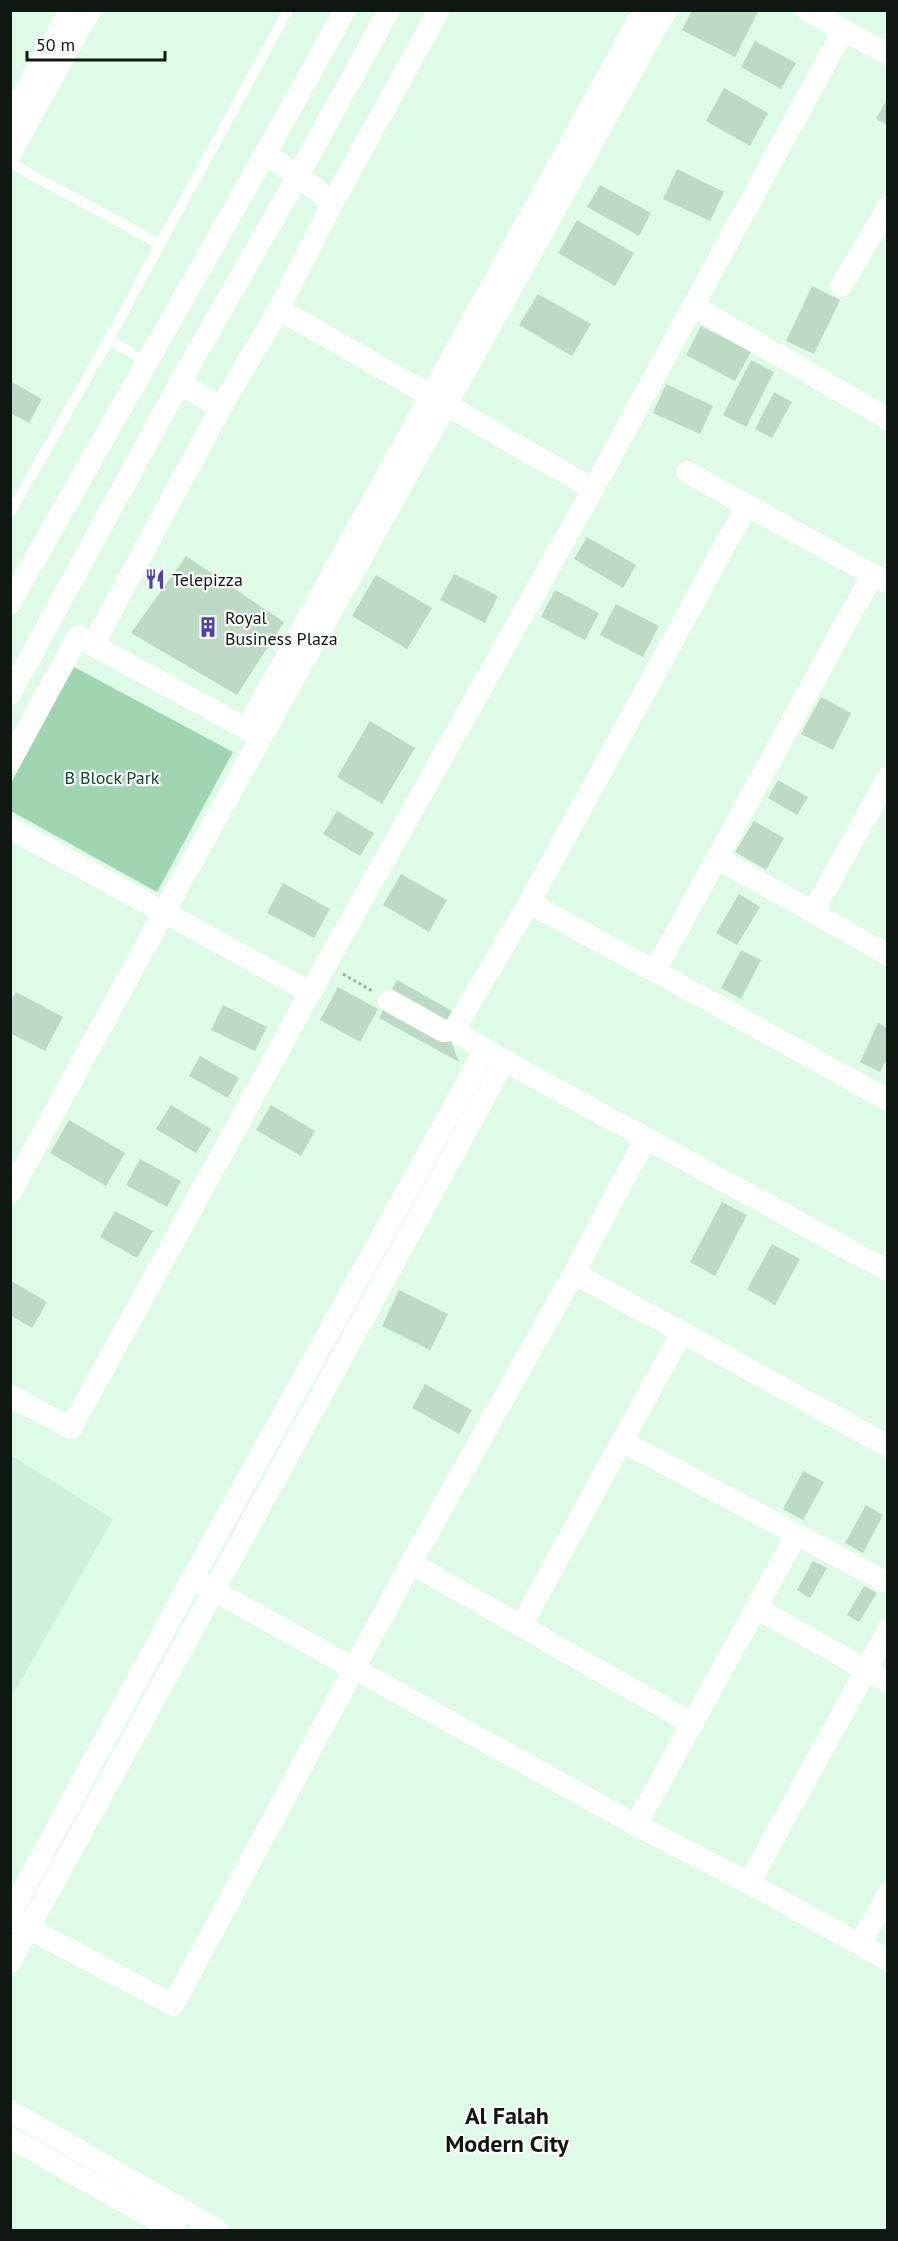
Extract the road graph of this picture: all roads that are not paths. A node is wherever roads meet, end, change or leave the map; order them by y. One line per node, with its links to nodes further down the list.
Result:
1 (70, 10): 12 (street)
2 (90, 10): 13 (street)
3 (288, 10): 19 (lane)
4 (345, 10): 14 (street)
5 (389, 10): 16 (street)
6 (439, 10): 17 (street)
7 (644, 10): 26 (street)
8 (666, 10): 26 (street)
9 (817, 13): 10 (street)
10 (843, 31): 11 (street); 21 (street)
11 (888, 54)
12 (10, 118)
13 (10, 154)
14 (267, 154): 16 (street); 24 (street)
15 (10, 164): 19 (lane)
16 (298, 176): 17 (street); 25 (street)
17 (333, 202): 22 (street)
18 (888, 207): 20 (street)
19 (160, 244): 23 (lane)
20 (841, 286)
21 (694, 306): 28 (street); 30 (street)
22 (279, 309): 26 (street); 27 (street)
23 (109, 339): 24 (lane); 32 (lane)
24 (146, 362): 34 (street)
25 (179, 384): 27 (street); 36 (street)
26 (439, 401): 30 (street); 37 (street)
27 (221, 407): 35 (street)
28 (888, 419)
29 (687, 471): 31 (street)
30 (593, 489): 47 (street)
31 (747, 506): 33 (street); 42 (street)
32 (10, 513)
33 (880, 579): 41 (street)
34 (10, 603)
35 (93, 645): 37 (street); 38 (street)
36 (10, 694)
37 (254, 732): 43 (street)
38 (10, 760)
39 (888, 777): 44 (street)
40 (10, 828): 43 (street)
41 (717, 858): 44 (street); 46 (street)
42 (529, 903): 46 (street); 49 (street)
43 (164, 912): 47 (street); 54 (street)
44 (813, 912): 45 (street)
45 (888, 955)
46 (655, 971): 52 (street)
47 (310, 992): 58 (street)
48 (389, 1001): 49 (street)
49 (454, 1030): 50 (street)
50 (485, 1050): 51 (street); 63 (street)
51 (505, 1060): 53 (street); 65 (street)
52 (888, 1100)
53 (646, 1138): 55 (street); 56 (street)
54 (10, 1192)
55 (888, 1271)
56 (574, 1273): 57 (street); 62 (street)
57 (681, 1334): 59 (street); 60 (street)
58 (10, 1396)
59 (622, 1440): 61 (street); 67 (street)
60 (888, 1446)
61 (796, 1535): 64 (street); 66 (street)
62 (411, 1563): 67 (street); 69 (street)
63 (192, 1579): 65 (street); 76 (street)
64 (888, 1583)
65 (214, 1591): 69 (street); 76 (street)
66 (756, 1608): 70 (street); 72 (street)
67 (521, 1626): 72 (street)
68 (888, 1630): 70 (street)
69 (355, 1668): 73 (street); 76 (street)
70 (866, 1670): 71 (street); 74 (street)
71 (888, 1682)
72 (693, 1724): 73 (street)
73 (636, 1825): 74 (street)
74 (749, 1883): 77 (street)
75 (888, 1894): 77 (street)
76 (17, 1920): 79 (street)
77 (860, 1944): 78 (street)
78 (888, 1959)
79 (10, 1962)
80 (10, 2111): 83 (street)
81 (10, 2138): 82 (street)
82 (175, 2230)
83 (218, 2230)

